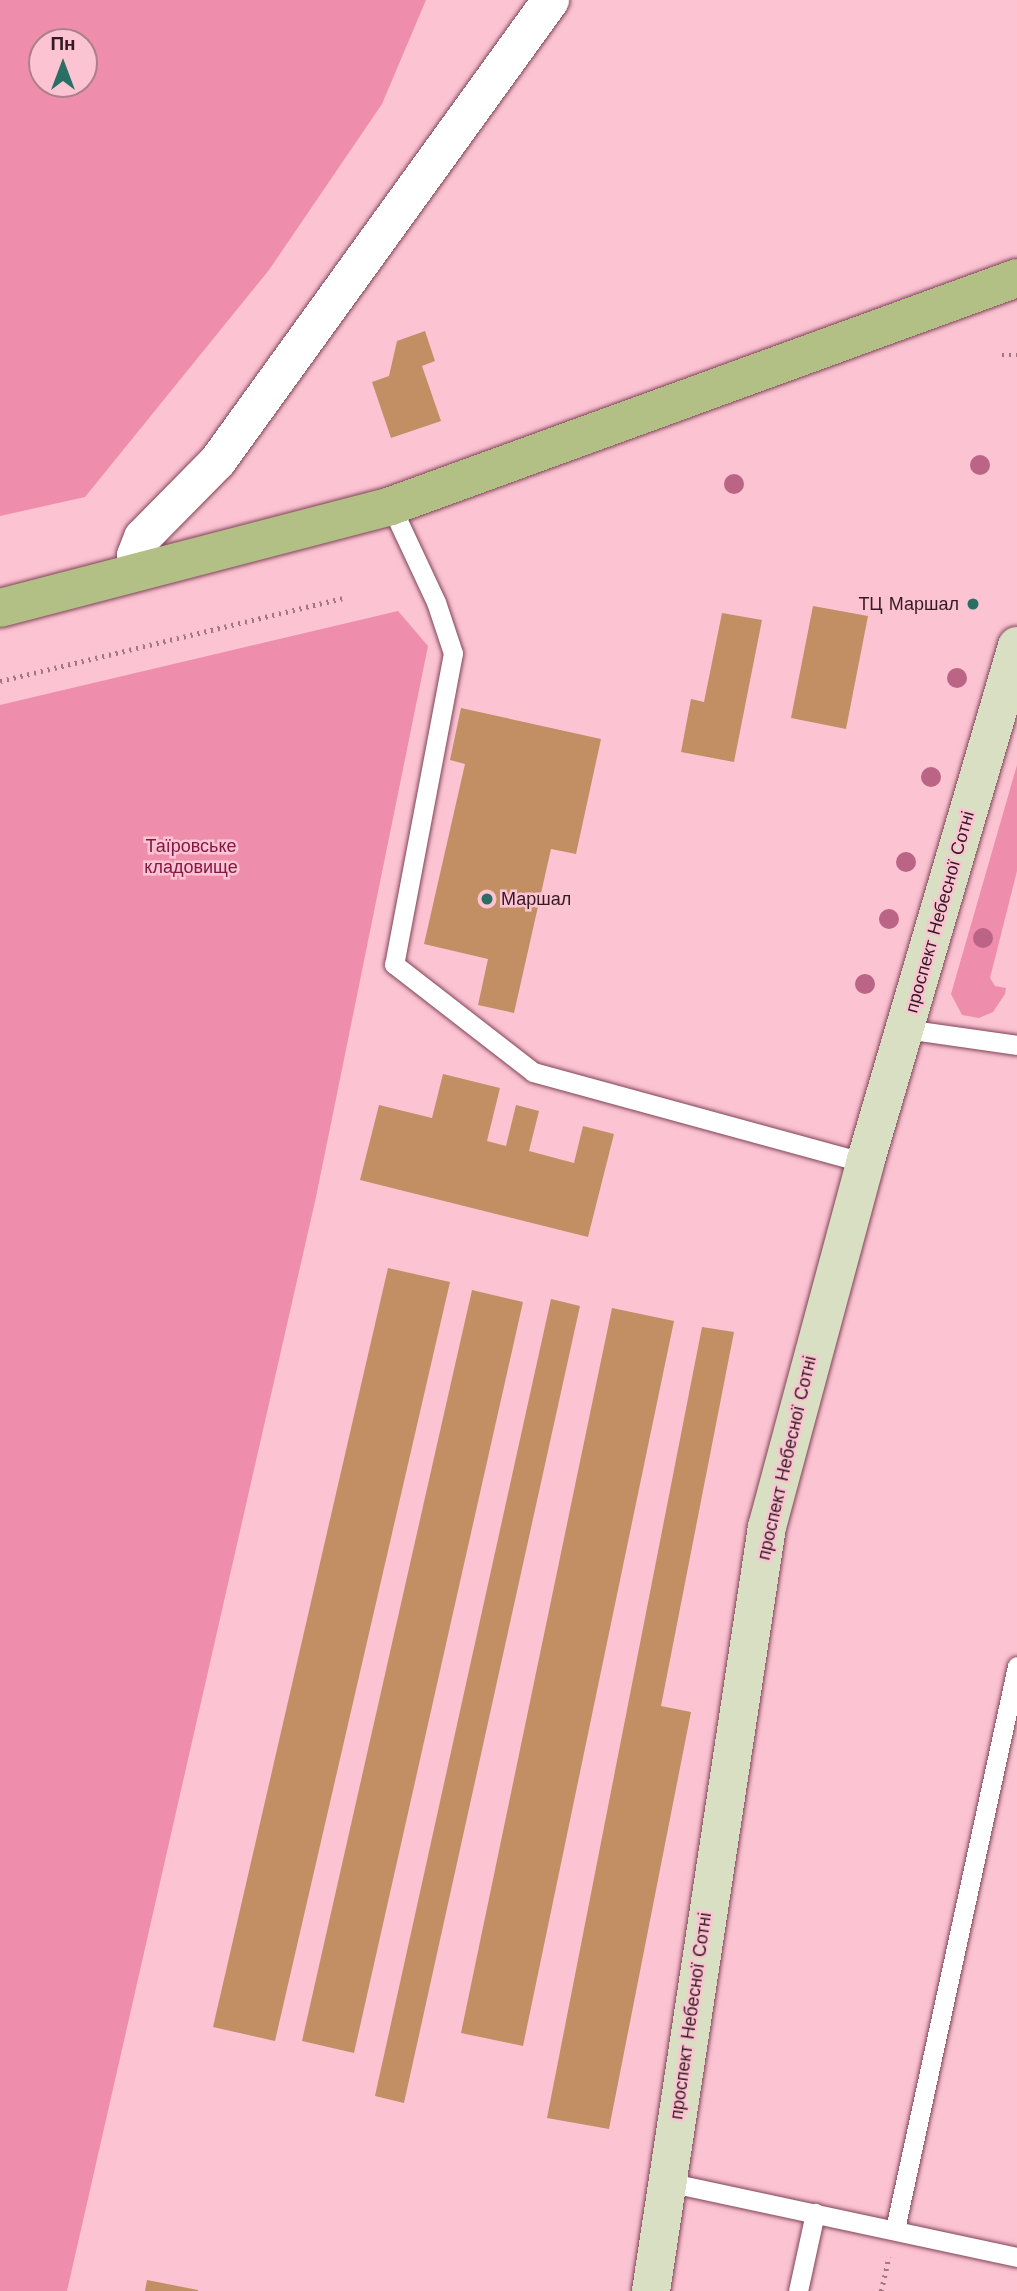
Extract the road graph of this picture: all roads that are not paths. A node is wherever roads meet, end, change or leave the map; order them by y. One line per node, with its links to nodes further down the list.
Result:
1 (551, 0): 4 (street)
2 (1017, 278): 3 (main road)
3 (391, 506): 4 (main road); 10 (lane)
4 (138, 571): 5 (main road)
5 (0, 608)
6 (1017, 646): 7 (main road, проспект Небесної Сотні)
7 (1009, 717): 8 (main road, проспект Небесної Сотні)
8 (905, 1029): 9 (lane); 10 (main road, проспект Небесної Сотні)
9 (1015, 1040)
10 (865, 1163): 12 (main road, проспект Небесної Сотні)
11 (1017, 1666): 14 (lane)
12 (667, 2182): 13 (lane); 16 (main road, проспект Небесної Сотні)
13 (815, 2213): 14 (lane); 17 (lane)
14 (895, 2229): 15 (lane)
15 (1017, 2257)
16 (651, 2291)
17 (798, 2291)

